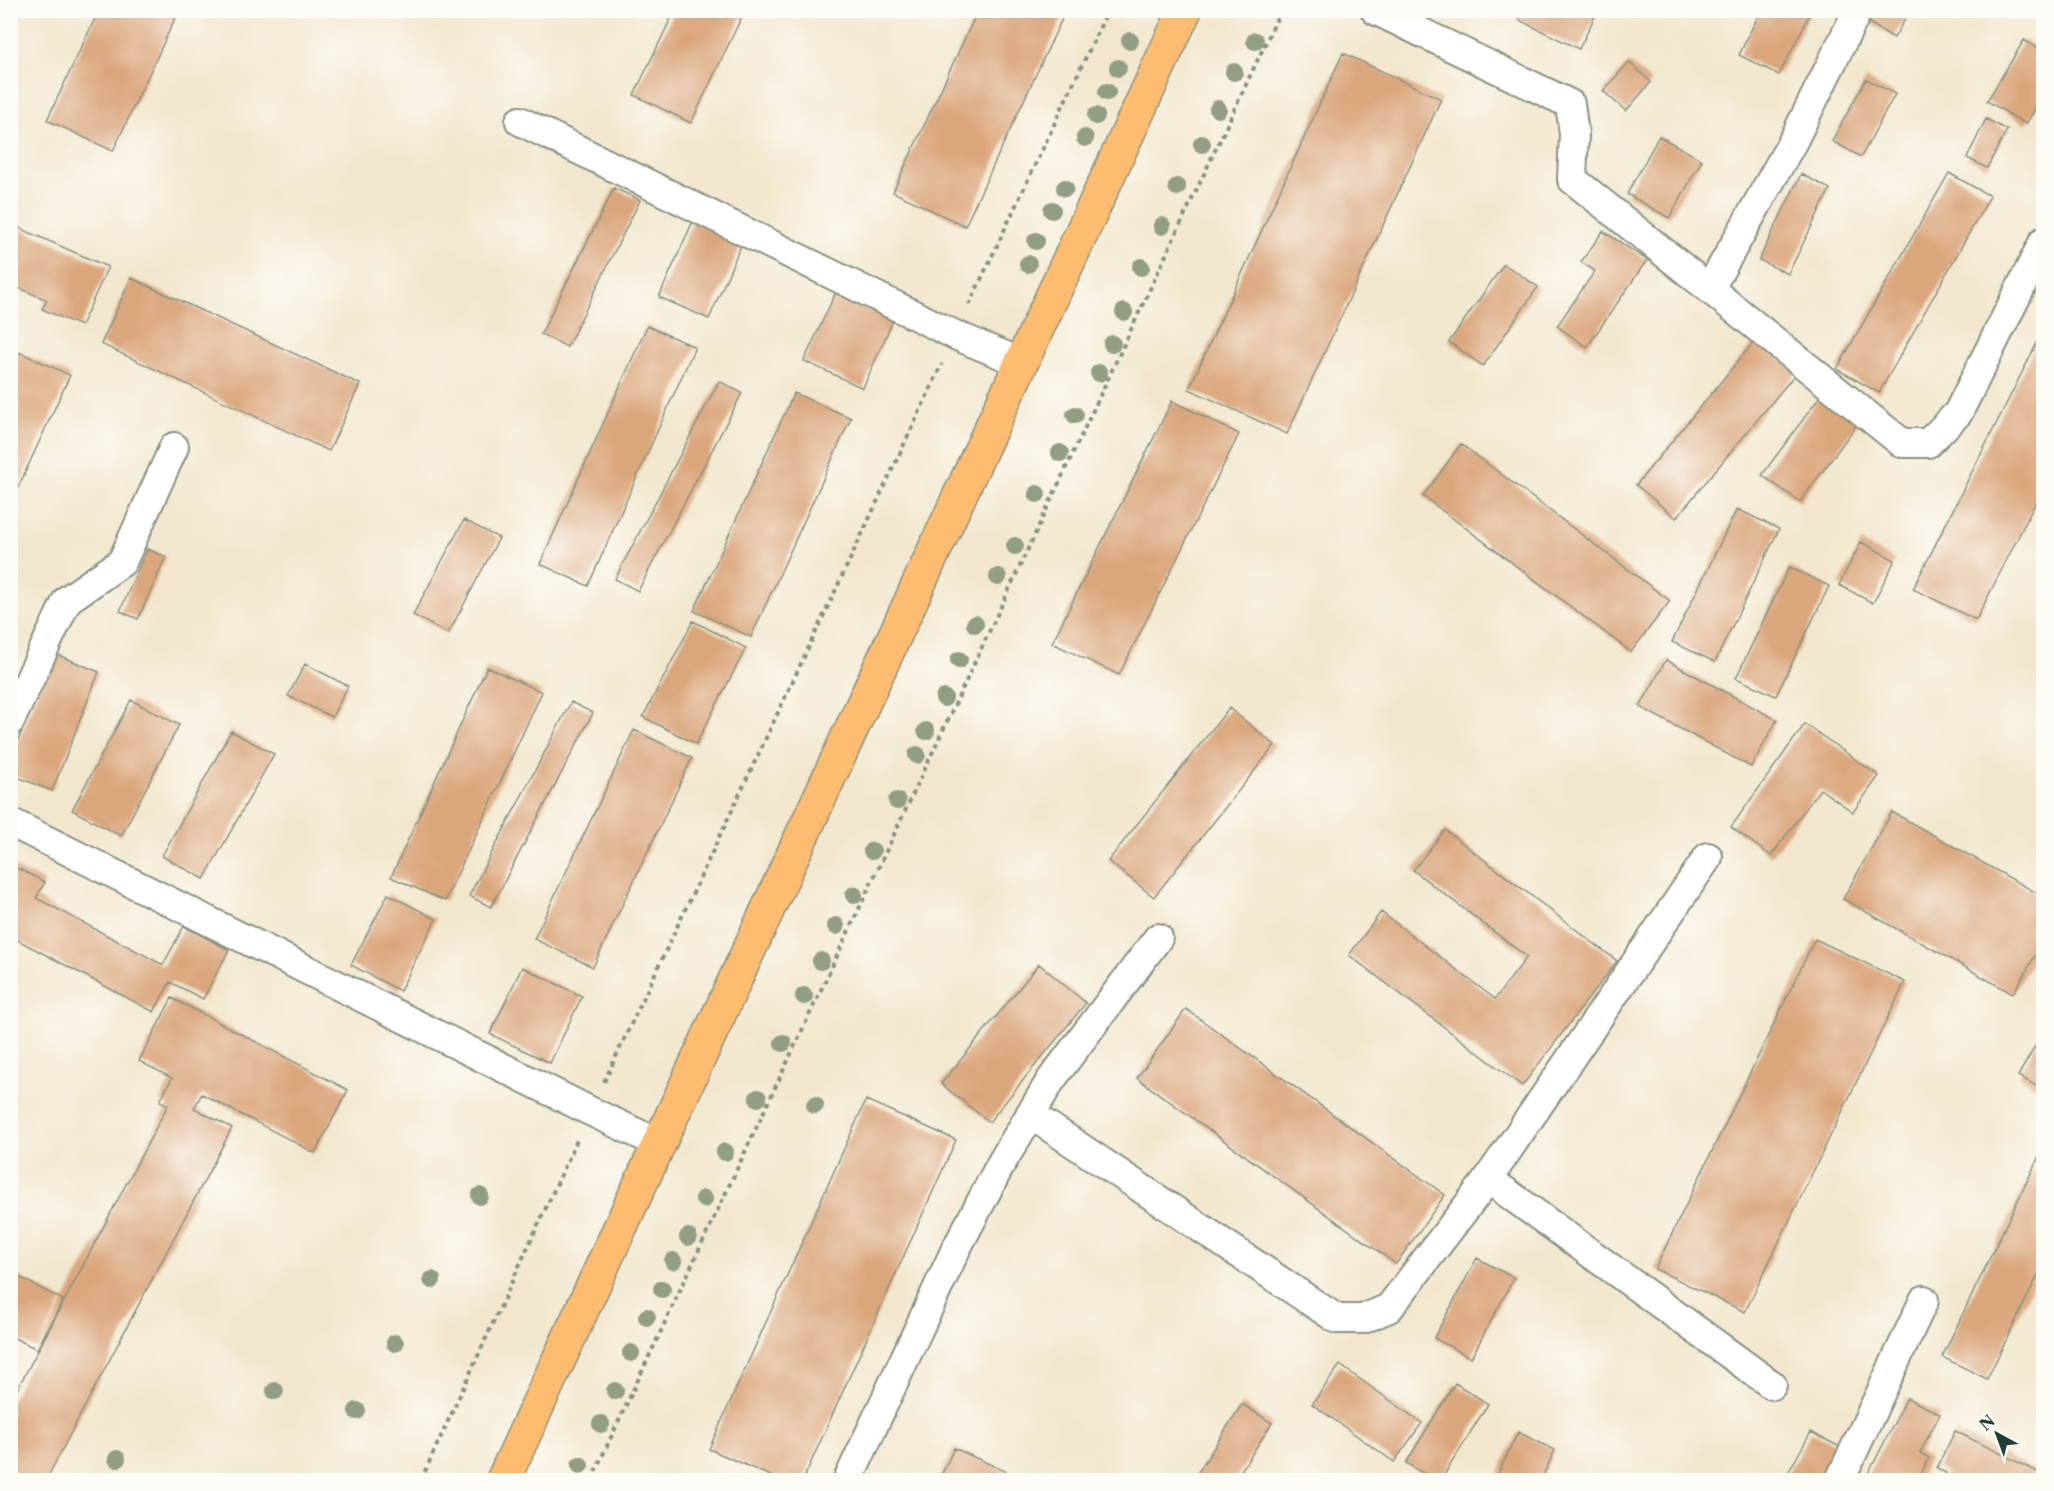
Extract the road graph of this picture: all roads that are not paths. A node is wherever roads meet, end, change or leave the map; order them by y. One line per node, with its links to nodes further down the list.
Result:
1 (1185, 10): 7 (main road)
2 (1375, 10): 6 (street)
3 (1858, 10): 6 (street)
4 (520, 121): 7 (street)
5 (2043, 241): 6 (street)
6 (1710, 288)
7 (1022, 363): 14 (main road)
8 (174, 447): 9 (street)
9 (10, 721)
10 (10, 822): 14 (street)
11 (1708, 857): 15 (street)
12 (1158, 938): 13 (street)
13 (1030, 1114): 15 (street); 19 (street)
14 (660, 1144): 18 (main road)
15 (1488, 1179): 17 (street)
16 (1924, 1299): 20 (street)
17 (1772, 1385)
18 (503, 1480)
19 (848, 1480)
20 (1840, 1480)

